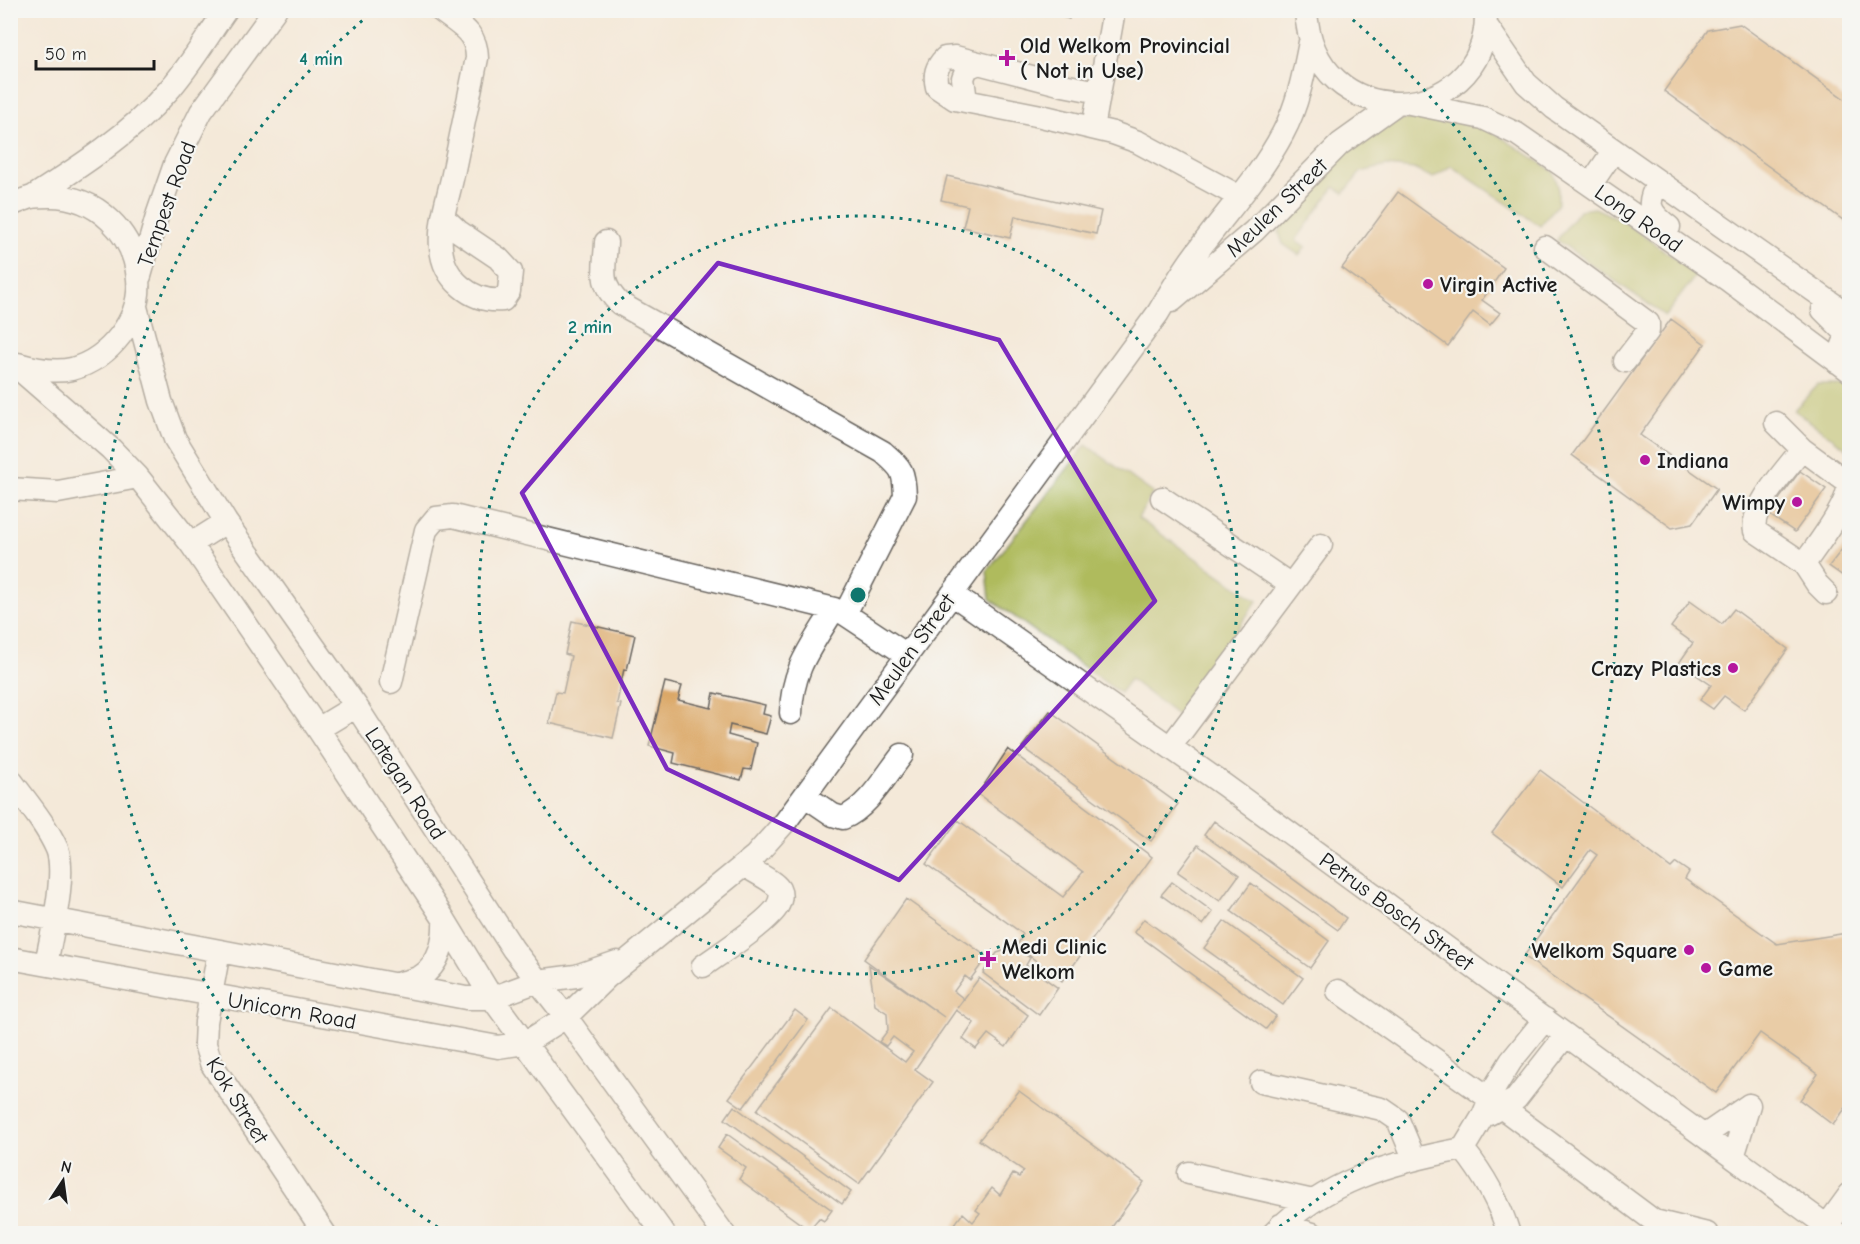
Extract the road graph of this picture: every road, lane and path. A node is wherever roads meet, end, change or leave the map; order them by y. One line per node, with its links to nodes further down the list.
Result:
1 (226, 10): 8 (street)
2 (275, 10): 11 (street, Tempest Road)
3 (440, 10): 19 (street)
4 (1114, 10): 9 (street)
5 (1306, 10): 7 (street)
6 (1486, 18): 10 (street); 13 (street, Long Road)
7 (1310, 42): 10 (street, Long Road); 17 (street, Meulen Street)
8 (167, 92): 11 (street); 16 (street)
9 (1099, 92): 12 (street); 12 (street)
10 (1403, 104): 15 (street, Long Road); 20 (street, Meulen Street)
11 (201, 112): 24 (street, Tempest Road)
12 (1093, 128): 17 (street)
13 (1614, 150): 14 (street, Long Road); 15 (street)
14 (1659, 182): 23 (street, Long Road); 25 (street)
15 (1591, 184): 25 (street, Long Road)
16 (34, 196): 18 (street); 24 (street)
17 (1235, 204): 20 (street); 27 (street, Meulen Street)
18 (10, 205)
19 (444, 218)
20 (1254, 231): 27 (street, Meulen Street)
21 (606, 242): 44 (street)
22 (1545, 247): 29 (street)
23 (1768, 258): 28 (street, Long Road); 31 (street)
24 (139, 280): 26 (street)
25 (1728, 280): 31 (street, Long Road)
26 (135, 307): 30 (street); 37 (street, Lategan Road)
27 (1158, 313): 43 (street, Meulen Street)
28 (1850, 316)
29 (1625, 361)
30 (11, 362): 34 (street, Lategan Road)
31 (1843, 366)
32 (1776, 423): 33 (street)
33 (1802, 449): 40 (street); 40 (street)
34 (138, 477): 35 (street); 38 (street, Lategan Road)
35 (10, 489)
36 (1162, 498): 41 (street)
37 (226, 522): 38 (street); 47 (street, Lategan Road)
38 (191, 544): 49 (street, Lategan Road)
39 (1321, 545): 41 (street)
40 (1804, 564): 42 (street)
41 (1291, 585): 50 (street)
42 (1826, 593)
43 (952, 594): 45 (street, Meulen Street); 50 (street, Petrus Bosch Street)
44 (840, 612): 45 (street); 46 (street); 48 (street)
45 (907, 655): 53 (street, Meulen Street)
46 (392, 682)
47 (356, 706): 49 (street); 63 (street, Lategan Road)
48 (791, 713)
49 (318, 729): 57 (street, Lategan Road)
50 (1170, 747): 69 (street, Petrus Bosch Street)
51 (902, 754): 53 (street)
52 (10, 779): 56 (street)
53 (805, 796): 54 (street, Meulen Street)
54 (744, 865): 59 (street, Meulen Street); 62 (street)
55 (10, 911): 56 (street, Unicorn Road)
56 (54, 919): 58 (street, Unicorn Road); 61 (street)
57 (444, 919): 64 (street); 67 (street, Lategan Road)
58 (219, 951): 64 (street, Unicorn Road); 66 (street, Kok Street)
59 (632, 956): 63 (street, Meulen Street); 68 (street, Meulen Street)
60 (10, 958): 61 (street, Unicorn Road)
61 (46, 964): 66 (street, Unicorn Road)
62 (703, 966)
63 (538, 981): 67 (street, Unicorn Road); 68 (street, Lategan Road)
64 (397, 984): 67 (street, Unicorn Road)
65 (1338, 991): 73 (street)
66 (211, 995): 71 (street, Unicorn Road); 83 (street, Kok Street)
67 (492, 998): 71 (street, Lategan Road)
68 (566, 1017): 71 (street, Unicorn Road); 85 (street, Lategan Road)
69 (1545, 1019): 70 (street, Petrus Bosch Street); 73 (street)
70 (1566, 1035): 73 (street); 74 (street, Petrus Bosch Street)
71 (525, 1043): 84 (street, Lategan Road)
72 (1261, 1082): 77 (street)
73 (1492, 1108): 75 (street); 88 (street)
74 (1705, 1135): 76 (street, Petrus Bosch Street); 76 (street)
75 (1463, 1149): 77 (street); 87 (street)
76 (1733, 1157): 82 (street, Petrus Bosch Street)
77 (1414, 1158): 80 (street)
78 (1189, 1173): 80 (street)
79 (1850, 1194): 82 (street)
80 (1313, 1201): 81 (street)
81 (1277, 1229): 86 (street)
82 (1828, 1231)
83 (325, 1233)
84 (663, 1233)
85 (724, 1233)
86 (1313, 1233)
87 (1509, 1233)
88 (1707, 1233)

